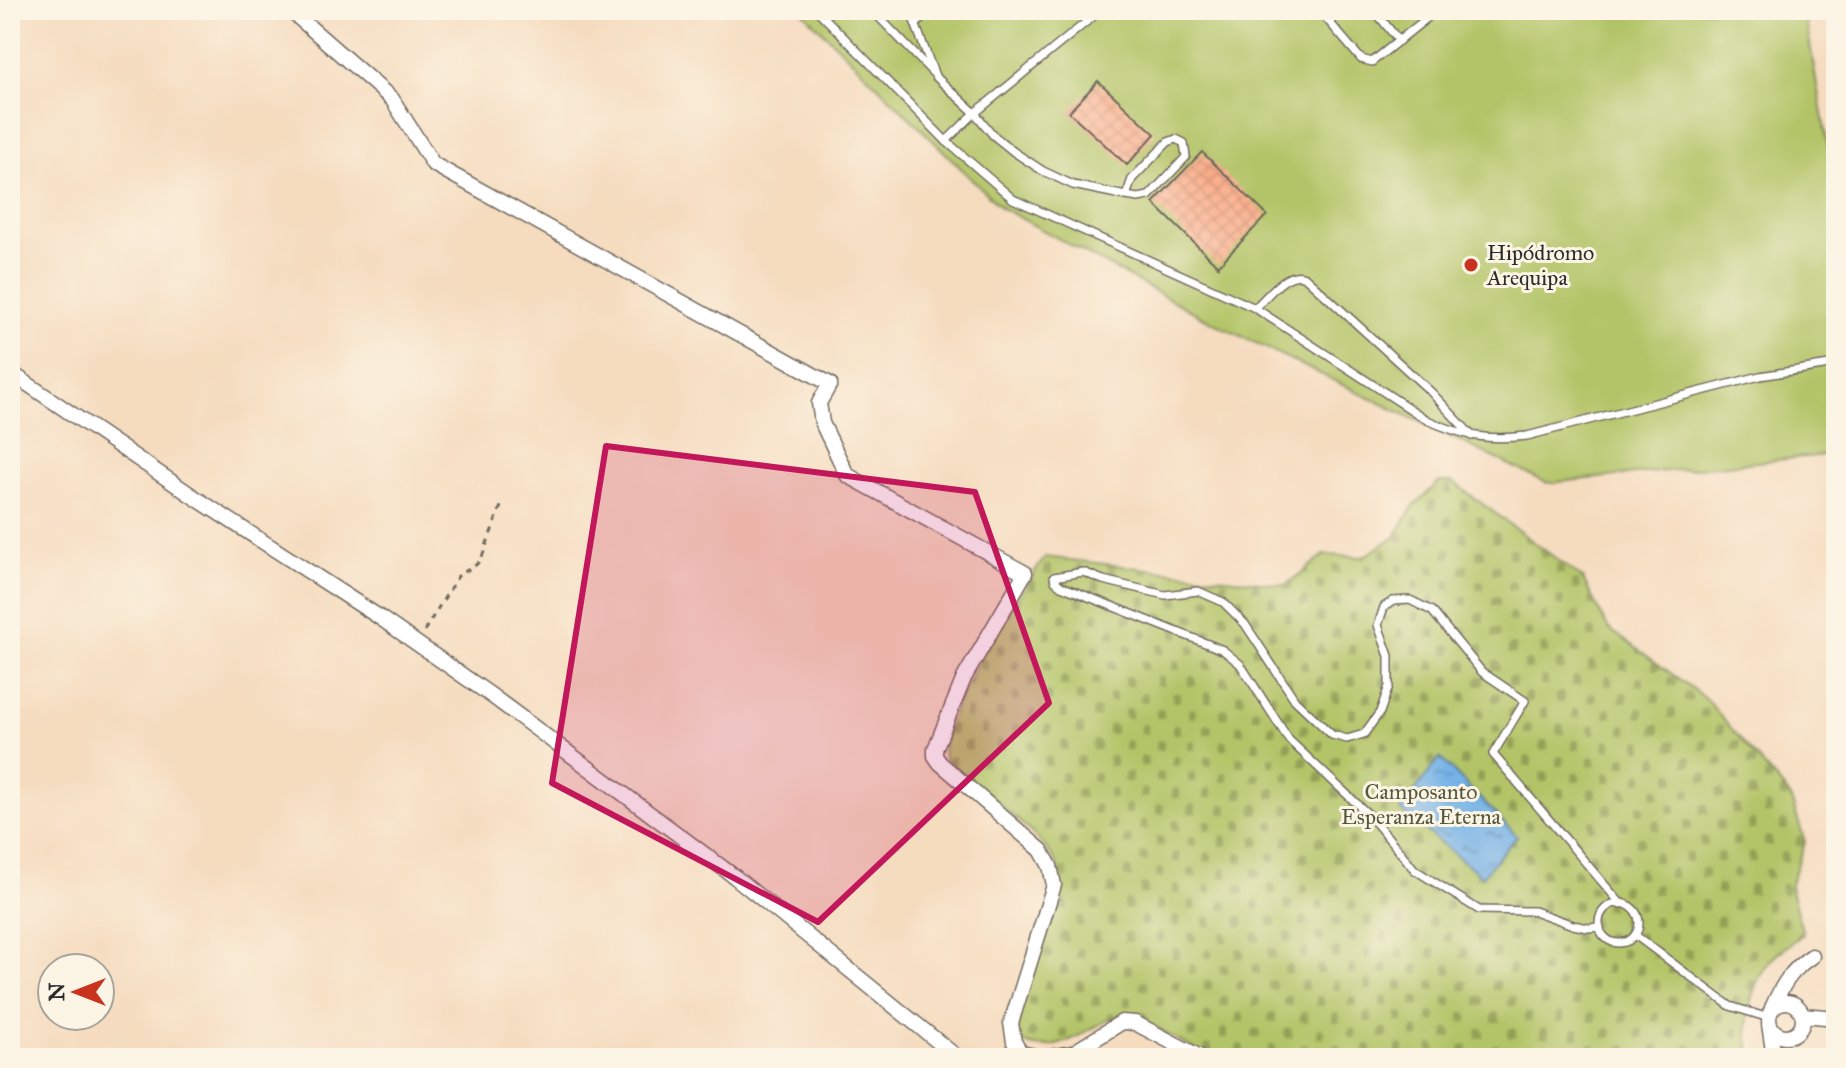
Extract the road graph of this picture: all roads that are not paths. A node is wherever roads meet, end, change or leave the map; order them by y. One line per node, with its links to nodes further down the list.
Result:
1 (290, 10): 30 (street)
2 (817, 10): 16 (lane)
3 (872, 10): 14 (lane)
4 (910, 10): 12 (lane)
5 (932, 10): 12 (lane)
6 (1101, 10): 15 (lane)
7 (1319, 10): 13 (lane)
8 (1374, 10): 13 (lane)
9 (1834, 10): 11 (lane)
10 (1434, 11): 13 (lane)
11 (1836, 17)
12 (917, 23): 14 (lane)
13 (1399, 41)
14 (935, 76): 15 (lane)
15 (975, 113): 16 (lane); 17 (lane)
16 (946, 141): 18 (lane)
17 (1126, 196): 17 (lane)
18 (1255, 308): 21 (lane); 21 (lane)
19 (1836, 364): 21 (lane)
20 (10, 372): 29 (street)
21 (1474, 438)
22 (1621, 904): 23 (lane); 23 (lane); 24 (lane)
23 (1600, 927): 24 (lane)
24 (1635, 935): 27 (lane)
25 (1812, 956): 27 (street)
26 (1803, 1015): 27 (street); 27 (street); 28 (street)
27 (1769, 1018): 32 (street)
28 (1836, 1018)
29 (958, 1058)
30 (1044, 1058): 31 (street)
31 (1202, 1058)
32 (1774, 1058)

